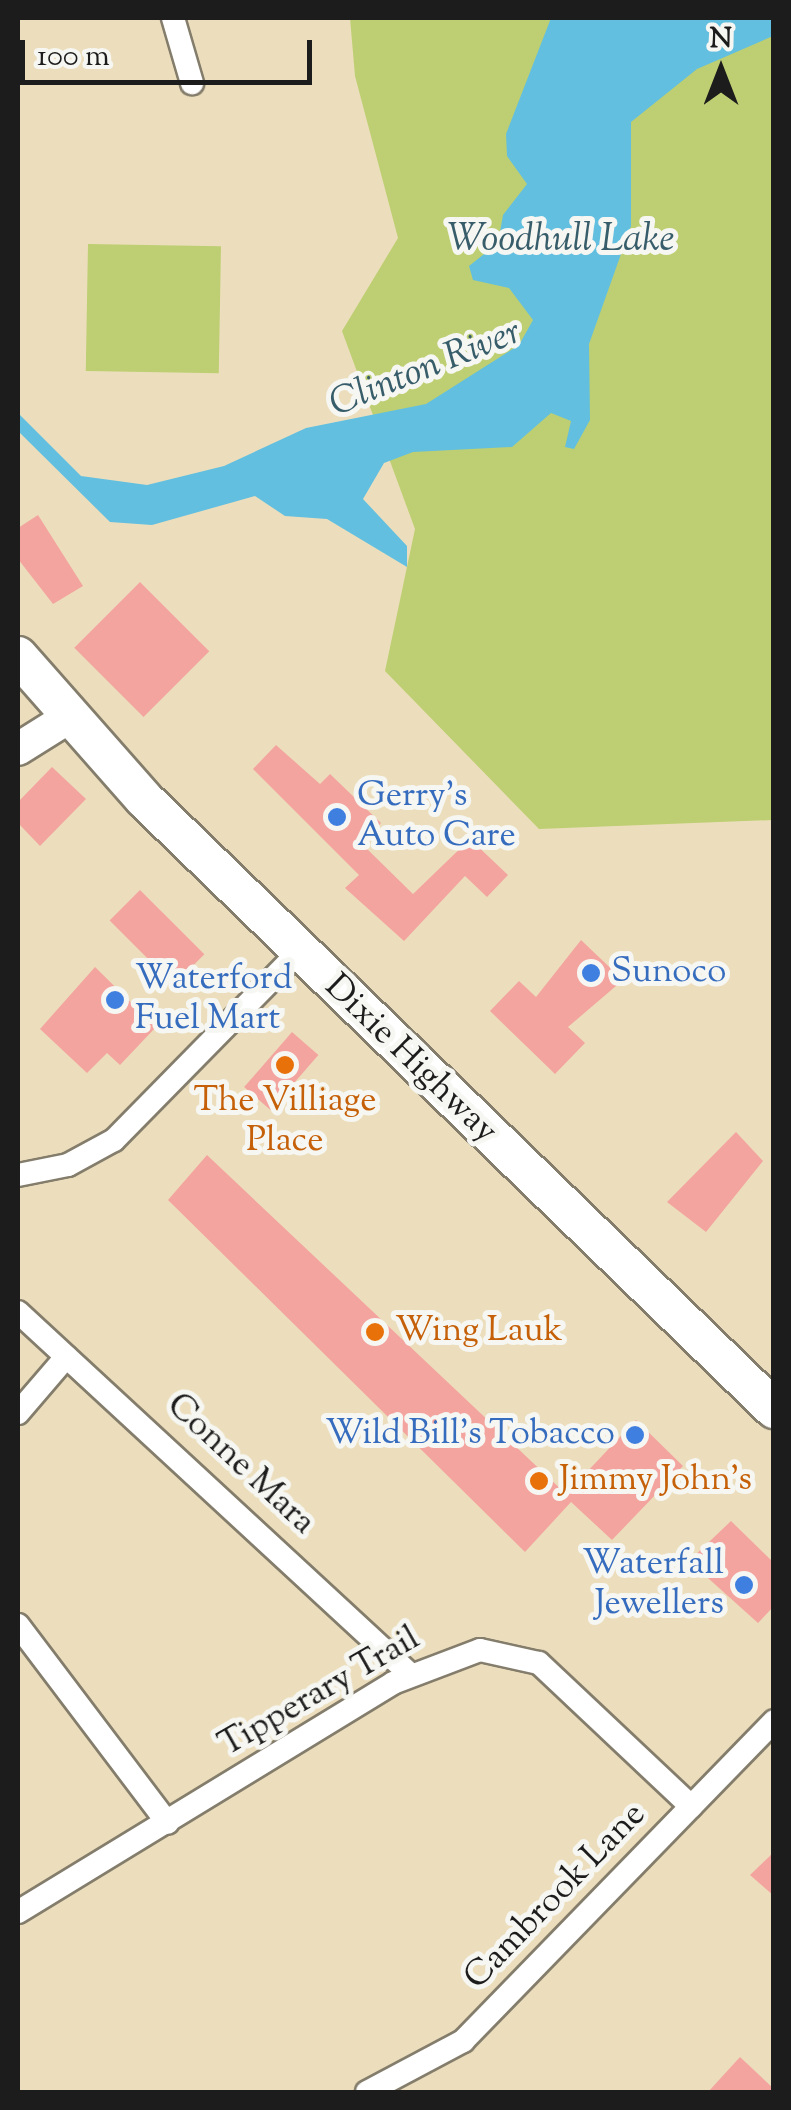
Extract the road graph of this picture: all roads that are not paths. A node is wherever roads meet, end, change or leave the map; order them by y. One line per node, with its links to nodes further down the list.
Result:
1 (173, 18): 2 (street)
2 (192, 82)
3 (18, 656): 4 (main road, Dixie Highway)
4 (66, 720): 5 (street); 6 (main road, Dixie Highway)
5 (18, 749)
6 (299, 952): 7 (street); 10 (main road, Dixie Highway)
7 (18, 1175)
8 (18, 1312): 9 (street, Conne Mara)
9 (66, 1357): 11 (street); 13 (street, Conne Mara)
10 (774, 1409)
11 (18, 1413)
12 (18, 1625): 16 (street)
13 (410, 1675): 15 (street, Tipperary Trail); 16 (street, Tipperary Trail)
14 (774, 1721): 15 (street, Cambrook Lane)
15 (691, 1806): 18 (street, Cambrook Lane)
16 (168, 1823): 17 (street, Tipperary Trail)
17 (18, 1912)
18 (367, 2092)

